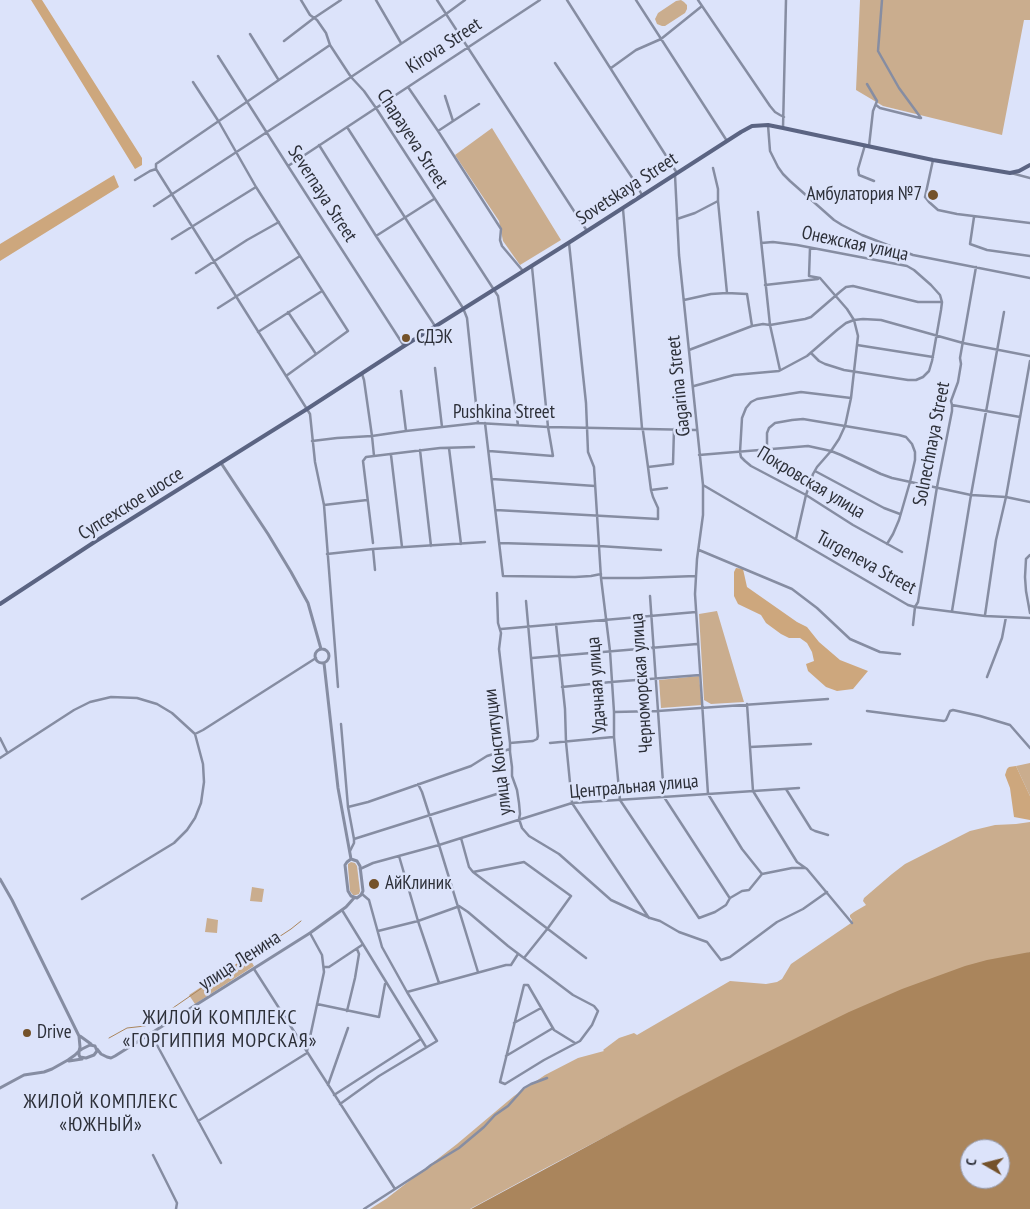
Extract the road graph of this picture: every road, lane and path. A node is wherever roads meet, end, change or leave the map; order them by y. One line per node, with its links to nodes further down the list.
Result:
1 (301, 0): 14 (street, Chapayeva Street)
2 (341, 0): 14 (street)
3 (376, 0): 18 (street)
4 (437, 0): 13 (street)
5 (465, 0): 13 (street)
6 (540, 0): 20 (street, Kirova Street)
7 (567, 0): 23 (street, Gagarina Street)
8 (636, 0): 16 (street)
9 (699, 0): 12 (street)
10 (786, 0): 34 (street)
11 (882, 0): 32 (street)
12 (702, 6): 16 (street); 34 (street)
13 (446, 14): 18 (street); 20 (street)
14 (314, 18): 17 (street); 19 (street, Chapayeva Street)
15 (250, 34): 25 (street)
16 (661, 39): 23 (street); 42 (street)
17 (284, 41)
18 (401, 43): 24 (street)
19 (330, 45): 24 (street, Chapayeva Street); 25 (street)
20 (468, 47): 28 (street, Kirova Street); 70 (street)
21 (218, 56): 30 (street, Severnaya Street)
22 (556, 63): 58 (street)
23 (611, 68): 52 (street, Gagarina Street)
24 (351, 77): 33 (street, Chapayeva Street); 41 (street)
25 (278, 80): 30 (street)
26 (193, 82): 36 (street)
27 (867, 84): 32 (street)
28 (408, 87): 33 (street, Kirova Street); 40 (street)
29 (445, 96): 35 (street)
30 (248, 102): 36 (street); 41 (street, Severnaya Street)
31 (479, 104): 35 (street)
32 (876, 105): 44 (street)
33 (376, 108): 38 (street, Kirova Street); 59 (street, Chapayeva Street)
34 (784, 117): 39 (street)
35 (453, 121): 40 (street)
36 (219, 122): 45 (street); 50 (street)
37 (768, 125): 39 (main road, Sovetskaya Street); 42 (main road, Sovetskaya Street); 80 (street)
38 (346, 126): 43 (street, Kirova Street); 65 (street)
39 (784, 128): 44 (main road, Sovetskaya Street)
40 (438, 131): 81 (street)
41 (267, 132): 45 (street); 48 (street, Severnaya Street)
42 (727, 141): 52 (main road, Sovetskaya Street)
43 (319, 144): 48 (street, Kirova Street); 71 (street)
44 (867, 146): 46 (main road, Sovetskaya Street); 55 (street)
45 (237, 152): 56 (street); 57 (street)
46 (933, 160): 51 (main road, Sovetskaya Street); 64 (street)
47 (1030, 165): 51 (main road)
48 (288, 166): 104 (street, Severnaya Street)
49 (713, 168): 60 (street)
50 (156, 169): 54 (street); 57 (street)
51 (1010, 173): 53 (street, Sovetskaya Street)
52 (676, 174): 58 (main road, Sovetskaya Street); 66 (street, Gagarina Street)
53 (1030, 178)
54 (135, 180)
55 (874, 180)
56 (256, 187): 67 (street); 69 (street)
57 (172, 195): 61 (street); 69 (street)
58 (642, 195): 62 (main road, Sovetskaya Street)
59 (435, 199): 65 (street); 86 (street, Chapayeva Street)
60 (718, 201): 66 (street); 88 (street)
61 (154, 206)
62 (622, 207): 70 (main road, Sovetskaya Street); 133 (street)
63 (758, 212): 74 (street)
64 (974, 217): 68 (street); 77 (street)
65 (405, 218): 71 (street); 94 (street)
66 (678, 219): 91 (street, Gagarina Street)
67 (279, 222): 76 (street); 78 (street)
68 (1030, 224)
69 (192, 227): 72 (street); 78 (street)
70 (587, 231): 73 (main road, Sovetskaya Street)
71 (376, 236): 99 (street)
72 (172, 239)
73 (568, 242): 79 (main road, Sovetskaya Street); 132 (street, Удачная улица)
74 (761, 243): 75 (street, Онежская улица); 85 (street)
75 (810, 248): 83 (street); 92 (street, Онежская улица)
76 (300, 256): 87 (street); 89 (street)
77 (1030, 256)
78 (214, 262): 82 (street); 89 (street)
79 (532, 265): 81 (main road, Sovetskaya Street); 129 (street)
80 (976, 267): 84 (street); 103 (street, Solnechnaya Street)
81 (523, 271): 86 (main road, Sovetskaya Street)
82 (196, 274)
83 (820, 278): 85 (street); 90 (street)
84 (1030, 278)
85 (765, 285): 98 (street)
86 (494, 289): 94 (main road, Sovetskaya Street); 127 (street, Chapayeva Street)
87 (322, 291): 95 (street); 109 (street)
88 (727, 293): 91 (street); 100 (street)
89 (236, 296): 93 (street); 101 (street)
90 (835, 296): 92 (street); 97 (street); 98 (street)
91 (684, 300): 106 (street, Gagarina Street)
92 (942, 302): 102 (street)
93 (218, 308)
94 (464, 308): 99 (main road, Sovetskaya Street); 125 (street)
95 (288, 312): 101 (street); 109 (street)
96 (1004, 312): 107 (street)
97 (854, 320): 102 (street); 105 (street); 108 (street)
98 (770, 325): 100 (street); 114 (street)
99 (435, 326): 104 (main road, Sovetskaya Street)
100 (752, 326): 106 (street)
101 (258, 332): 117 (street)
102 (937, 336): 103 (street); 110 (street)
103 (963, 343): 107 (street); 121 (street, Solnechnaya Street)
104 (404, 346): 116 (main road, Sovetskaya Street)
105 (857, 346): 110 (street); 115 (street)
106 (689, 350): 118 (street, Gagarina Street)
107 (997, 350): 111 (street); 123 (street)
108 (810, 353): 114 (street); 115 (street)
109 (316, 354): 117 (street)
110 (933, 356): 115 (street)
111 (1030, 356)
112 (1030, 361): 124 (street)
113 (435, 368): 128 (street)
114 (780, 370): 118 (street)
115 (854, 372): 120 (street)
116 (362, 374): 122 (main road, Sovetskaya Street); 137 (street)
117 (286, 376): 122 (street)
118 (693, 386): 135 (street, Gagarina Street)
119 (401, 391): 136 (street)
120 (851, 398): 130 (street); 145 (street, Покровская улица)
121 (952, 405): 123 (street); 156 (street, Solnechnaya Street)
122 (307, 409): 131 (main road, Sovetskaya Street); 138 (street)
123 (986, 411): 124 (street); 160 (street)
124 (1020, 417): 161 (street)
125 (478, 423): 126 (street, Pushkina Street); 128 (street, Pushkina Street)
126 (485, 423): 127 (street, Pushkina Street); 143 (street)
127 (518, 425): 129 (street, Pushkina Street)
128 (442, 427): 136 (street, Pushkina Street)
129 (548, 427): 132 (street, Pushkina Street); 143 (street)
130 (844, 427): 141 (street); 144 (street); 153 (street)
131 (277, 428): 149 (main road, Супсехское шоссе)
132 (588, 428): 133 (street, Pushkina Street); 155 (street, Удачная улица)
133 (642, 428): 134 (street, Pushkina Street); 150 (street)
134 (674, 429): 135 (street, Pushkina Street); 150 (street)
135 (696, 430): 147 (street, Gagarina Street)
136 (406, 431): 137 (street, Pushkina Street)
137 (372, 436): 138 (street, Pushkina Street); 148 (street)
138 (312, 441): 164 (street)
139 (474, 447): 140 (street)
140 (449, 448): 142 (street); 172 (street)
141 (767, 449): 144 (street); 145 (street)
142 (420, 450): 146 (street); 174 (street)
143 (489, 451): 152 (street)
144 (831, 451): 151 (street); 153 (street)
145 (740, 452): 147 (street); 159 (street, Покровская улица)
146 (390, 454): 148 (street); 176 (street)
147 (699, 455): 154 (street, Gagarina Street)
148 (374, 456): 162 (street)
149 (221, 463): 189 (main road, Супсехское шоссе); 205 (street)
150 (648, 467): 158 (street)
151 (815, 470): 159 (street); 166 (street)
152 (492, 479): 155 (street); 165 (street)
153 (910, 482): 156 (street); 166 (street)
154 (703, 485): 168 (street, Turgeneva Street); 179 (street, Gagarina Street)
155 (595, 486): 167 (street, Удачная улица)
156 (936, 487): 160 (street); 190 (street, Solnechnaya Street)
157 (667, 488): 158 (street)
158 (651, 490): 167 (street)
159 (806, 495): 168 (street); 173 (street, Покровская улица)
160 (971, 495): 161 (street); 191 (street)
161 (1006, 498): 163 (street); 195 (street)
162 (368, 500): 164 (street); 171 (street)
163 (1030, 502)
164 (324, 505): 181 (street)
165 (496, 510): 167 (street); 170 (street)
166 (901, 514): 173 (street)
167 (597, 515): 175 (street, Удачная улица)
168 (796, 539): 190 (street, Turgeneva Street)
169 (485, 542): 172 (street)
170 (500, 543): 175 (street); 184 (street)
171 (373, 544)
172 (461, 544): 174 (street)
173 (887, 544): 180 (street, Покровская улица)
174 (431, 546): 176 (street)
175 (599, 546): 178 (street); 184 (street, Удачная улица)
176 (402, 547): 177 (street)
177 (373, 549): 181 (street); 183 (street)
178 (661, 550)
179 (699, 550): 185 (street, Gagarina Street); 207 (street)
180 (902, 552)
181 (328, 554): 217 (street)
182 (1030, 555): 193 (street)
183 (375, 570)
184 (601, 576): 185 (street); 198 (street, Удачная улица)
185 (696, 576): 192 (street, Gagarina Street)
186 (497, 593): 202 (street, улица Конституции)
187 (650, 596): 194 (street, Черноморская улица)
188 (526, 601): 201 (street)
189 (0, 604)
190 (915, 607): 191 (street, Turgeneva Street); 200 (street, Solnechnaya Street)
191 (952, 611): 195 (street, Turgeneva Street)
192 (696, 612): 194 (street); 203 (street, Gagarina Street)
193 (1030, 613)
194 (652, 616): 198 (street); 204 (street, Черноморская улица)
195 (985, 616): 196 (street, Turgeneva Street)
196 (1006, 617): 197 (street, Turgeneva Street); 213 (street)
197 (1030, 618)
198 (606, 619): 199 (street); 206 (street, Удачная улица)
199 (556, 624): 201 (street); 208 (street)
200 (913, 625)
201 (528, 626): 202 (street); 210 (street)
202 (501, 629): 229 (street, улица Конституции)
203 (698, 644): 204 (street); 212 (street, Gagarina Street)
204 (654, 648): 206 (street); 214 (street, Черноморская улица)
205 (321, 649): 209 (street); 211 (street)
206 (610, 651): 208 (street); 215 (street, Удачная улица)
207 (900, 654)
208 (559, 656): 210 (street); 216 (street)
209 (316, 658): 211 (street); 225 (street)
210 (532, 658): 229 (street)
211 (324, 662): 253 (street)
212 (700, 675): 214 (street); 220 (street, Gagarina Street)
213 (988, 676)
214 (656, 679): 215 (street); 221 (street, Черноморская улица)
215 (612, 682): 216 (street); 223 (street, Удачная улица)
216 (562, 687): 228 (street)
217 (338, 688)
218 (828, 698): 219 (street)
219 (747, 704): 220 (street); 232 (street)
220 (702, 708): 221 (street); 242 (street, Gagarina Street)
221 (658, 711): 223 (street); 243 (street, Черноморская улица)
222 (867, 711): 233 (street)
223 (614, 712): 226 (street, Удачная улица)
224 (341, 724): 246 (street)
225 (195, 734): 235 (street); 266 (street)
226 (614, 737): 228 (street); 244 (street, Удачная улица)
227 (0, 738): 235 (street)
228 (566, 742): 230 (street); 245 (street)
229 (510, 743): 234 (street, улица Конституции)
230 (550, 743)
231 (810, 744): 232 (street)
232 (750, 747): 240 (street)
233 (1030, 748)
234 (510, 749): 237 (street); 248 (street, улица Конституции)
235 (8, 753): 236 (street)
236 (0, 758)
237 (418, 784): 246 (street); 247 (street)
238 (799, 788): 239 (street, Центральная улица)
239 (786, 789): 240 (street, Центральная улица); 249 (street)
240 (753, 791): 242 (street, Центральная улица); 256 (street)
241 (503, 792): 247 (street)
242 (708, 794): 243 (street, Центральная улица); 259 (street)
243 (664, 797): 244 (street, Центральная улица); 265 (street, Черноморская улица)
244 (620, 800): 245 (street, Центральная улица); 265 (street, Удачная улица)
245 (572, 803): 248 (street, Центральная улица); 269 (street)
246 (348, 807): 251 (street)
247 (430, 814): 251 (street); 252 (street)
248 (519, 819): 250 (street, Центральная улица); 269 (street, улица Конституции)
249 (828, 835)
250 (461, 838): 252 (street, Центральная улица); 258 (street)
251 (354, 839): 253 (street)
252 (439, 845): 254 (street, Центральная улица); 267 (street)
253 (350, 852): 255 (street)
254 (399, 856): 257 (street, Центральная улица); 270 (street)
255 (351, 859): 257 (street); 264 (street)
256 (804, 868): 259 (street); 262 (street)
257 (360, 869): 263 (street)
258 (473, 872): 272 (street); 272 (street)
259 (762, 874): 265 (street)
260 (0, 879): 261 (street)
261 (2, 884): 293 (street)
262 (827, 892): 269 (street, улица Конституции); 271 (street)
263 (362, 894): 264 (street, улица Ленина); 273 (street)
264 (354, 898): 268 (street, улица Ленина)
265 (730, 898)
266 (82, 899)
267 (457, 907): 270 (street); 277 (street); 282 (street)
268 (342, 910): 274 (street, улица Ленина); 275 (street)
269 (650, 918)
270 (418, 921): 273 (street); 284 (street)
271 (852, 923)
272 (548, 928): 278 (street); 279 (street)
273 (378, 931): 285 (street)
274 (310, 933): 280 (street); 281 (street, улица Ленина)
275 (362, 945): 276 (street); 283 (street)
276 (358, 948): 280 (street); 288 (street)
277 (518, 954): 278 (street); 282 (street)
278 (524, 958): 295 (street)
279 (586, 958)
280 (324, 967): 286 (street)
281 (254, 969): 292 (street, улица Ленина); 300 (street)
282 (478, 972): 284 (street)
283 (385, 982): 288 (street); 294 (street)
284 (439, 983): 285 (street)
285 (407, 992): 297 (street)
286 (317, 1004): 288 (street); 300 (street)
287 (542, 1008): 289 (street); 289 (street); 291 (street)
288 (347, 1010)
289 (514, 1023): 303 (street)
290 (348, 1028): 306 (street)
291 (553, 1028): 295 (street); 303 (street)
292 (151, 1034): 301 (street, улица Ленина); 310 (street)
293 (79, 1036): 296 (street); 299 (street)
294 (421, 1039): 297 (street); 308 (street)
295 (575, 1043): 303 (street)
296 (93, 1045): 298 (street); 299 (street)
297 (426, 1048): 309 (street)
298 (97, 1049): 301 (street); 302 (street)
299 (79, 1051): 304 (street); 307 (street)
300 (307, 1053): 306 (street); 310 (street)
301 (101, 1054): 302 (street)
302 (94, 1055): 304 (street)
303 (506, 1056)
304 (83, 1058): 307 (street)
305 (547, 1078): 313 (street)
306 (328, 1085): 308 (street)
307 (0, 1089)
308 (334, 1095): 309 (street)
309 (340, 1104): 313 (street)
310 (198, 1122): 312 (street)
311 (153, 1155): 314 (street)
312 (221, 1163)
313 (395, 1189): 315 (street)
314 (176, 1209)
315 (364, 1209)

